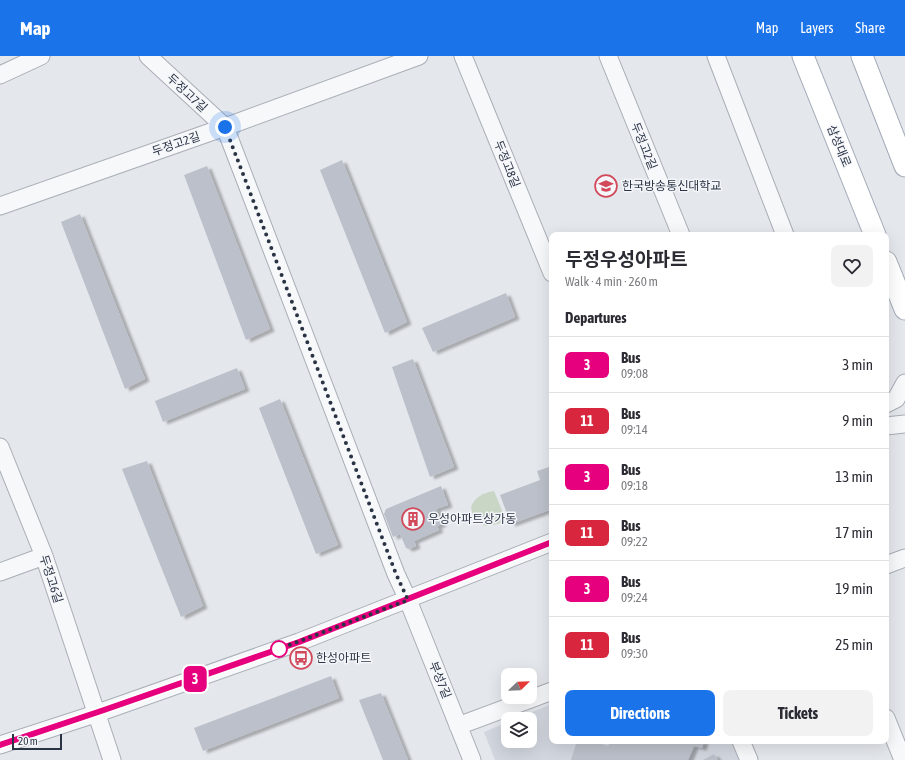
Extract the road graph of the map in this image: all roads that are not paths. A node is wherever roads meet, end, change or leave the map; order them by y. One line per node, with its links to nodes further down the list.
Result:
1 (41, 56): 9 (street)
2 (148, 56): 10 (street, 두정고7길)
3 (419, 56): 10 (street, 두정고2길)
4 (463, 56): 16 (street, 두정고8길)
5 (608, 56): 13 (street, 두정고2길)
6 (716, 56): 14 (street)
7 (803, 56): 15 (main road, 삼성대로)
8 (862, 56): 11 (main road)
9 (0, 75)
10 (225, 127): 12 (street, 두정고2길); 29 (street, 두정고7길)
11 (905, 166)
12 (0, 206)
13 (680, 232)
14 (784, 232)
15 (874, 232)
16 (549, 266)
17 (889, 269): 18 (main road)
18 (905, 309)
19 (905, 383): 20 (street)
20 (889, 402)
21 (905, 424): 22 (street)
22 (889, 426)
23 (0, 447): 25 (street, 두정고6길)
24 (549, 543): 29 (street)
25 (44, 556): 28 (street); 31 (street, 두정고6길)
26 (905, 558): 27 (street)
27 (889, 564)
28 (0, 572)
29 (408, 600): 31 (street); 33 (street, 부성7길)
30 (549, 692): 33 (street)
31 (95, 714): 35 (street); 36 (street, 두정고6길)
32 (889, 725): 39 (street)
33 (458, 726): 37 (street, 부성7길)
34 (742, 744): 38 (street)
35 (0, 745)
36 (112, 760)
37 (472, 760)
38 (749, 760)
39 (903, 760)

